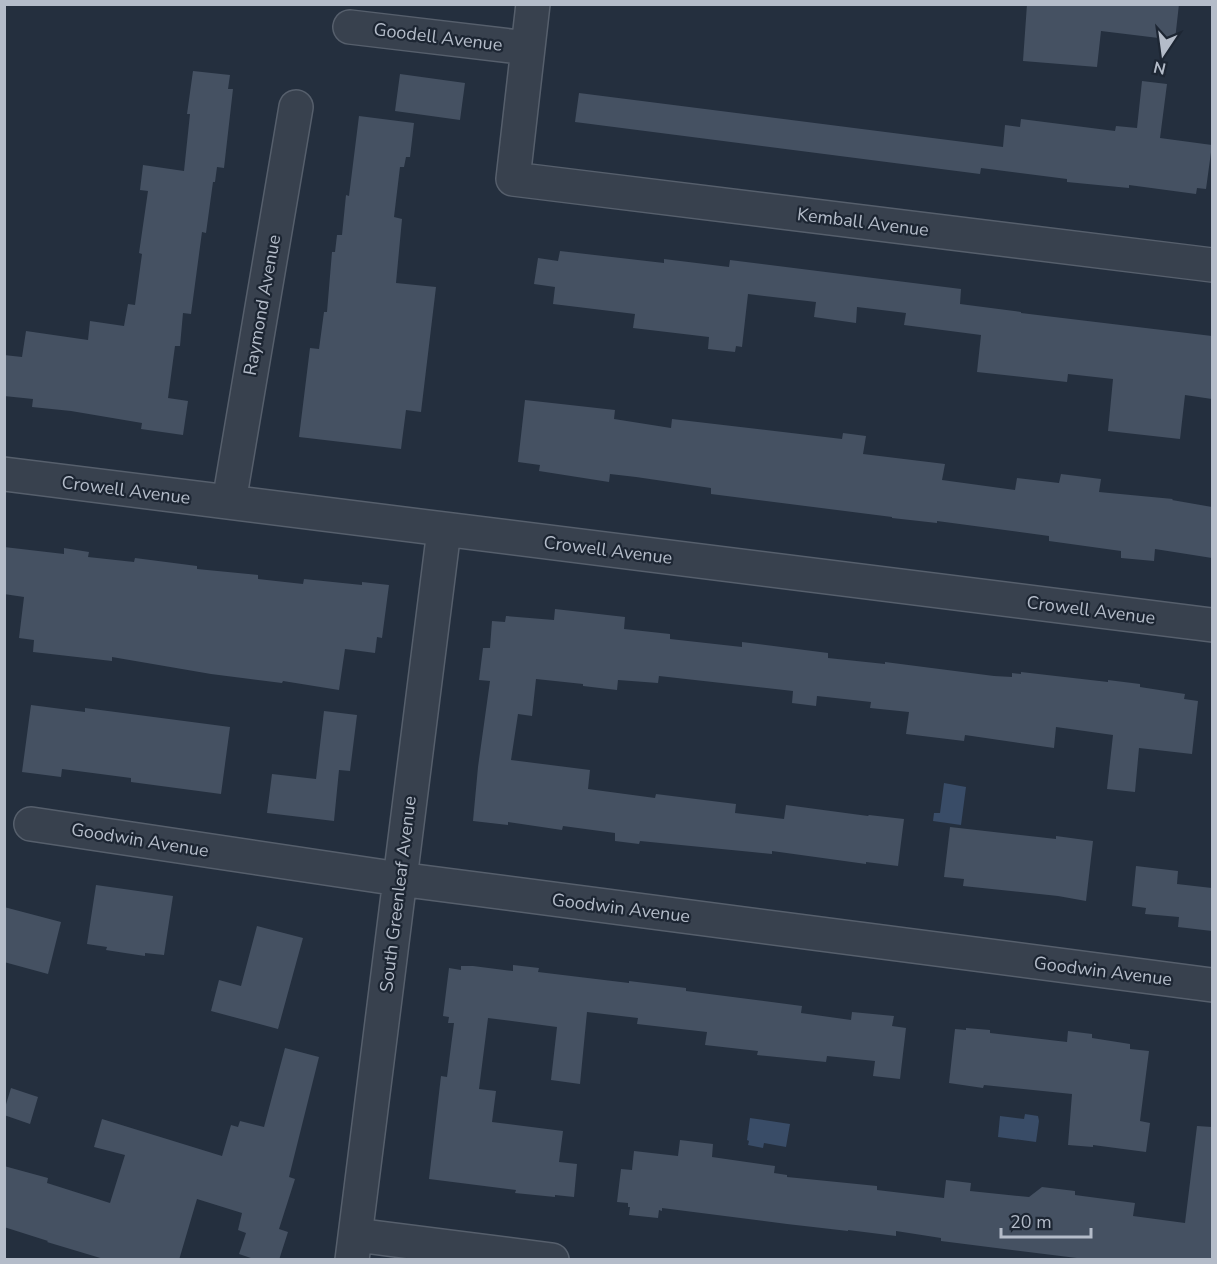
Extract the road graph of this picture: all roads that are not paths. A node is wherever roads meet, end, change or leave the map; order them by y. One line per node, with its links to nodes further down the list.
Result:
1 (533, 4): 3 (street)
2 (350, 27): 3 (street, Goodell Avenue)
3 (527, 48): 5 (street, Kemball Avenue)
4 (296, 107): 7 (street, Raymond Avenue)
5 (1212, 265)
6 (4, 474): 7 (street, Crowell Avenue)
7 (229, 502): 8 (street, Crowell Avenue)
8 (444, 530): 9 (street, Crowell Avenue); 11 (street, South Greenleaf Avenue)
9 (1212, 625)
10 (31, 824): 11 (street, Goodwin Avenue)
11 (399, 879): 12 (street, Goodwin Avenue); 13 (street, South Greenleaf Avenue)
12 (1212, 985)
13 (354, 1247): 14 (street)
14 (552, 1260)

